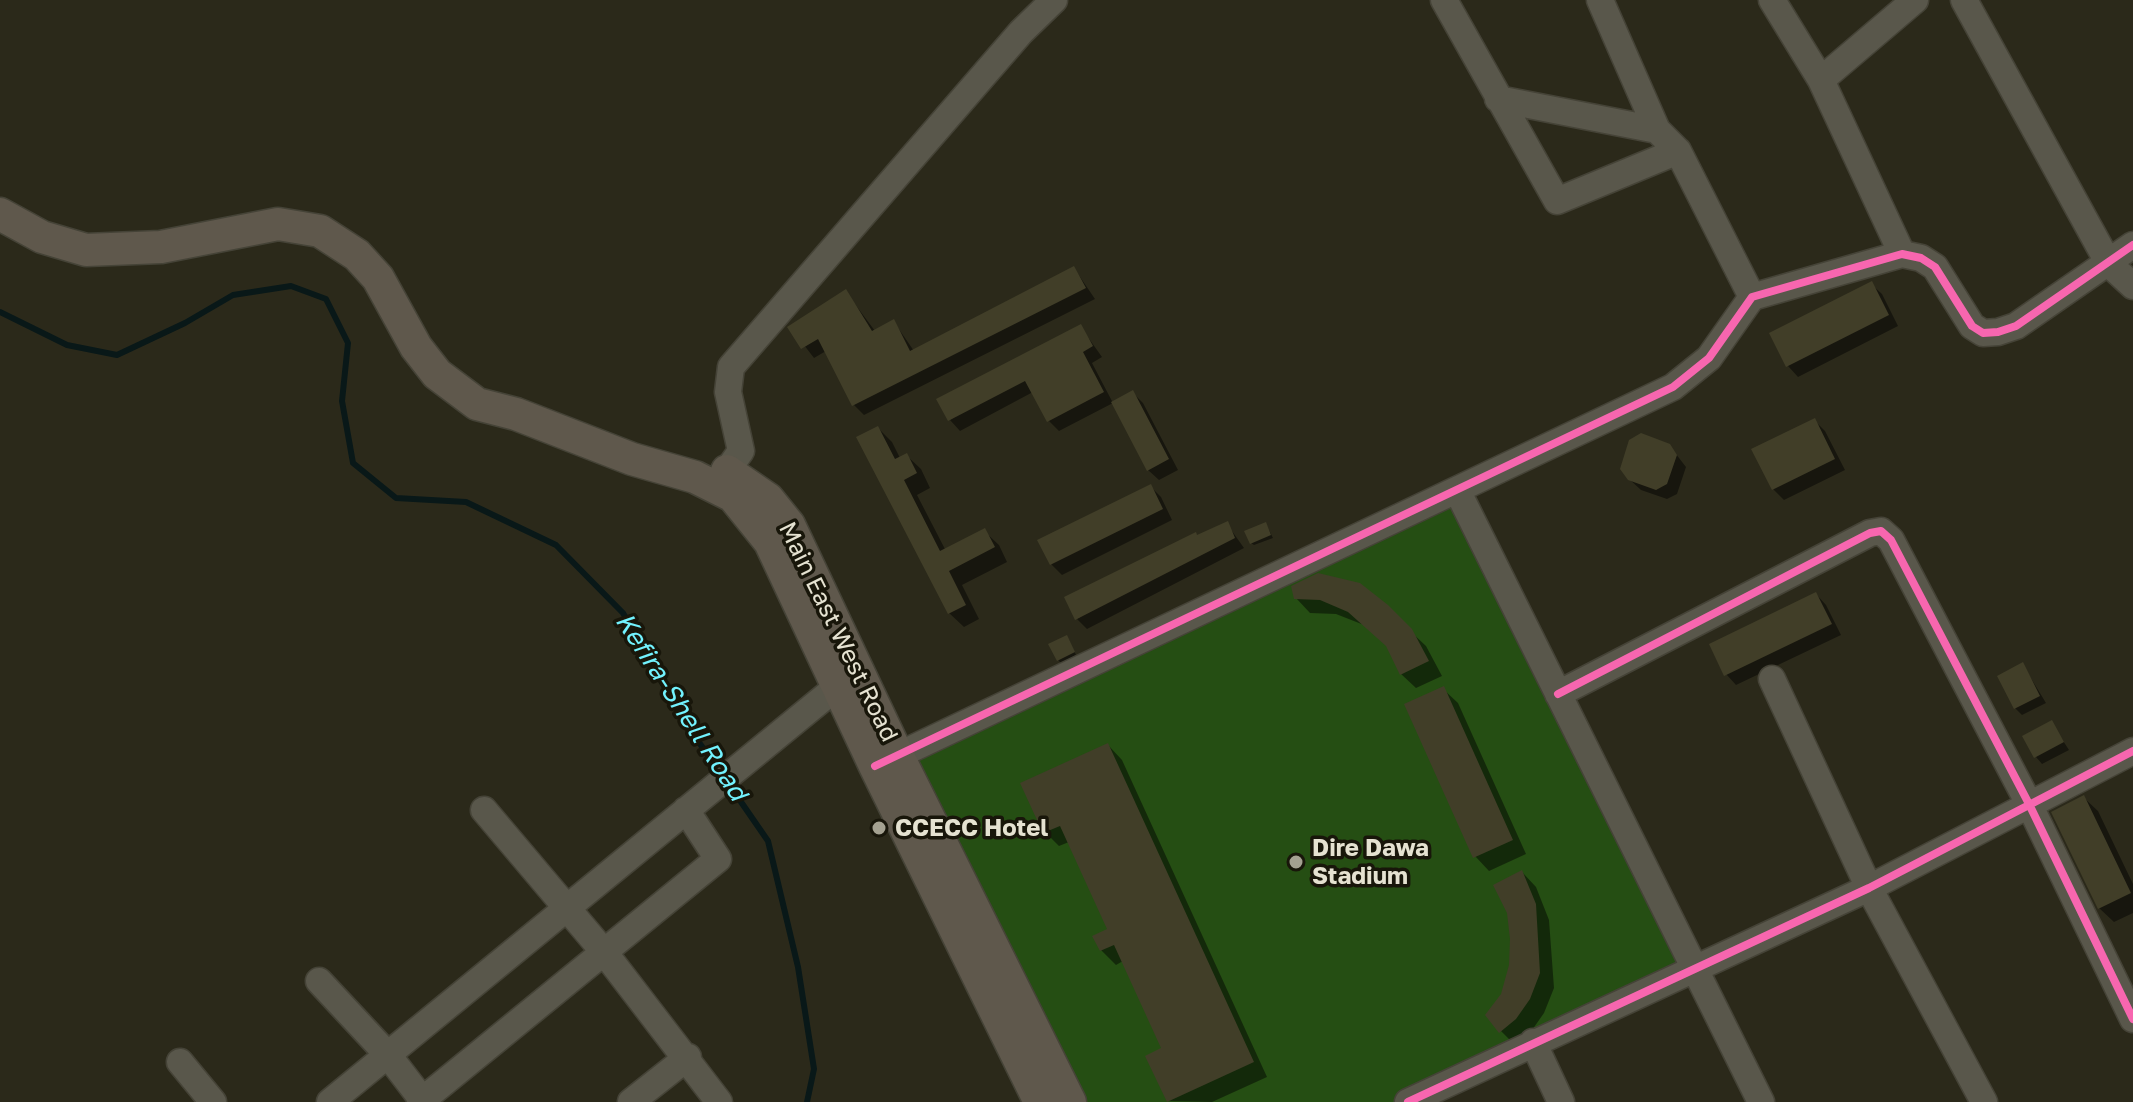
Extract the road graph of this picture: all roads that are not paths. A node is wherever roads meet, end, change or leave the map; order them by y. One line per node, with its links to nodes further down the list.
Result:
1 (1054, 0): 17 (street)
2 (1444, 0): 8 (street)
3 (1600, 0): 9 (street)
4 (1772, 0): 7 (street)
5 (1915, 0): 7 (street)
6 (1964, 0): 14 (street)
7 (1821, 80): 13 (street)
8 (1498, 99): 9 (street); 10 (street)
9 (1657, 130): 10 (street)
10 (1678, 151): 16 (street)
11 (0, 214): 17 (main road, Main East West Road)
12 (2133, 245): 14 (street)
13 (1902, 254): 14 (street); 16 (street)
14 (2109, 264): 15 (street)
15 (2133, 286)
16 (1752, 297): 18 (street)
17 (722, 479): 20 (main road, Main East West Road)
18 (1458, 492): 21 (street); 23 (street)
19 (1772, 679): 27 (street)
20 (849, 680): 23 (main road, Main East West Road); 26 (street)
21 (1558, 694): 24 (street); 30 (street)
22 (2133, 751): 24 (street)
23 (886, 761): 37 (main road, Main East West Road)
24 (2029, 804): 27 (street); 32 (street)
25 (484, 810): 28 (street)
26 (686, 810): 28 (street); 29 (street)
27 (1869, 888): 30 (street); 47 (street)
28 (567, 907): 29 (street); 34 (street)
29 (604, 952): 35 (street); 38 (street)
30 (1695, 967): 33 (street); 46 (street)
31 (319, 981): 34 (street)
32 (2133, 1019)
33 (1533, 1042): 44 (street); 45 (street)
34 (388, 1055): 38 (street); 40 (street)
35 (688, 1057): 41 (street); 42 (street)
36 (180, 1062): 39 (street)
37 (1039, 1080): 43 (main road, Main East West Road)
38 (422, 1101)
39 (213, 1102)
40 (330, 1102)
41 (631, 1102)
42 (719, 1102)
43 (1070, 1102)
44 (1408, 1102)
45 (1561, 1102)
46 (1761, 1102)
47 (1984, 1102)

